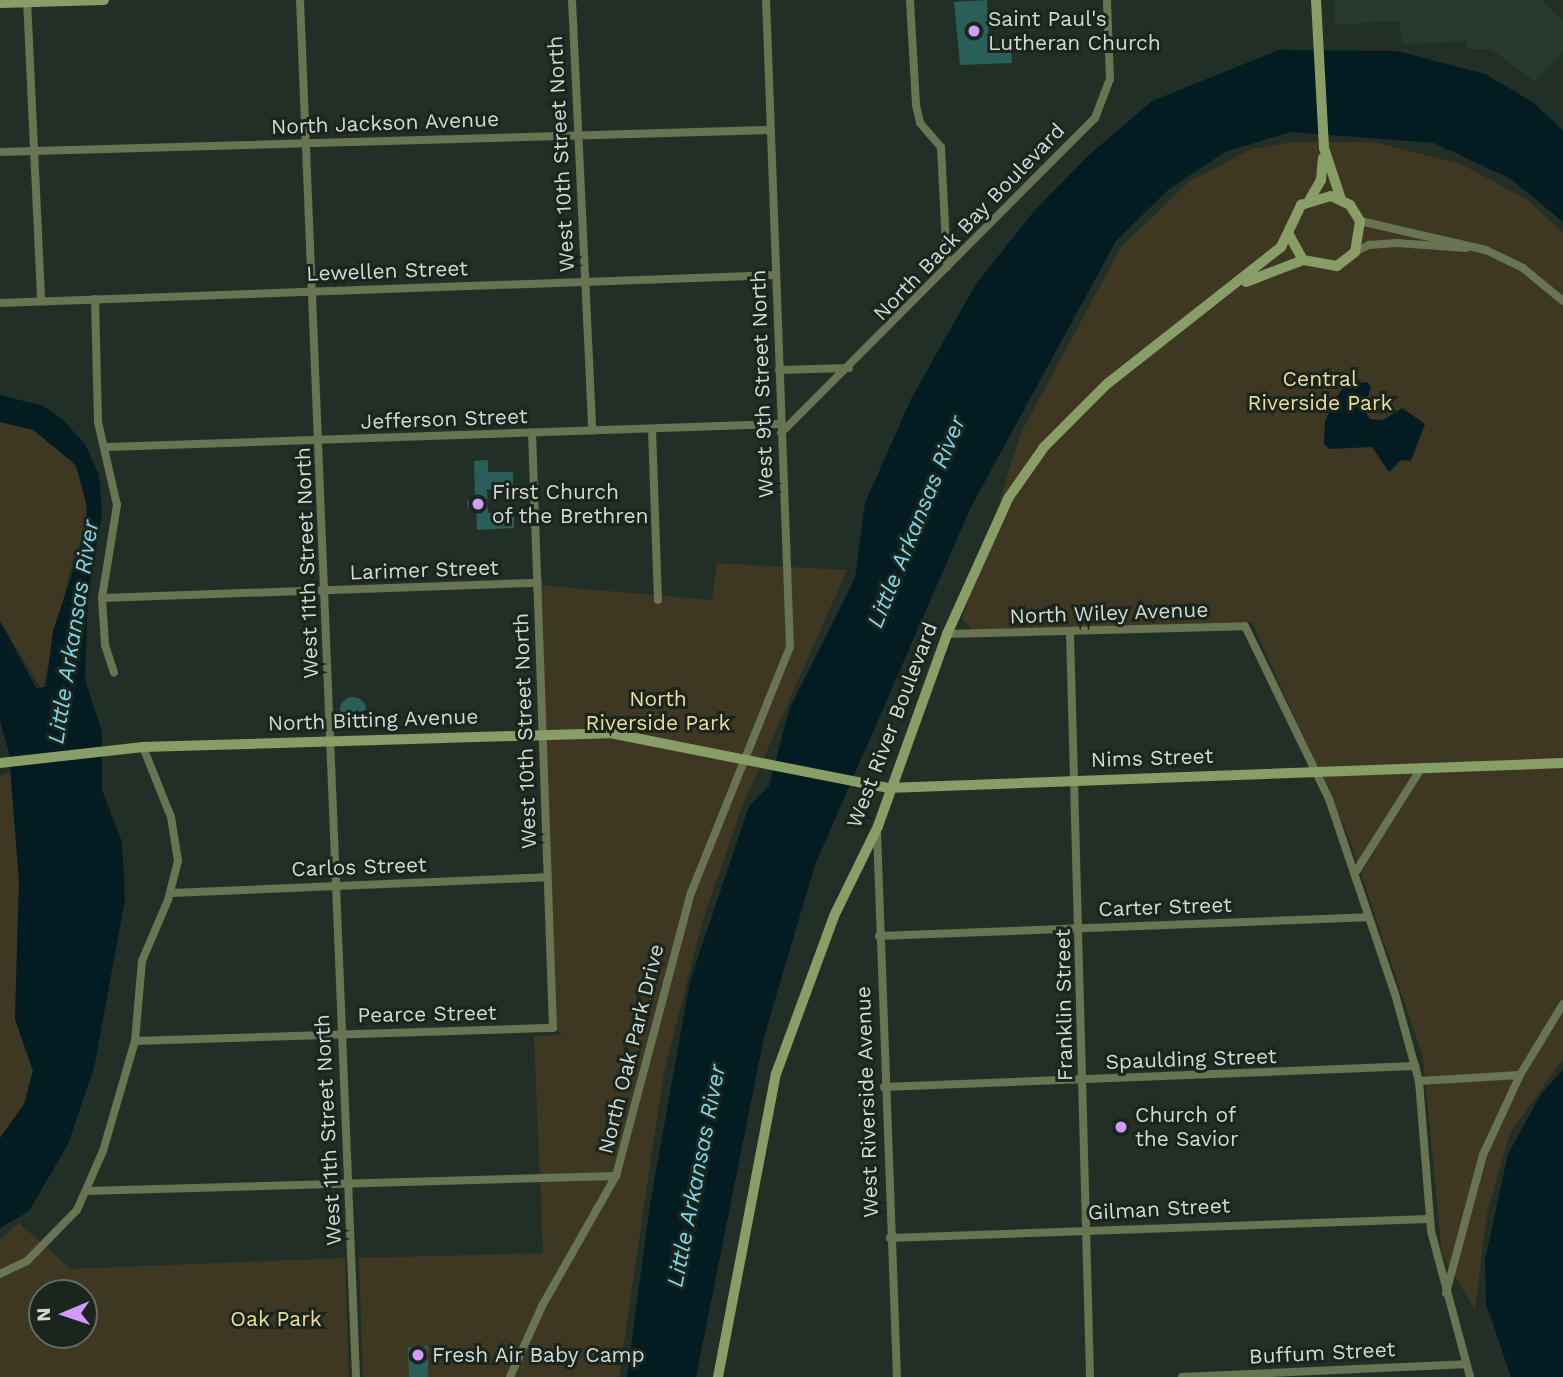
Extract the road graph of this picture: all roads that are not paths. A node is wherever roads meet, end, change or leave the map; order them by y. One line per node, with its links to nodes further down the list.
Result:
1 (104, 0): 8 (street)
2 (300, 0): 12 (street, West 11th Street North)
3 (572, 0): 11 (street, West 10th Street North)
4 (766, 0): 10 (street, West 9th Street North)
5 (910, 0): 23 (street)
6 (1107, 0): 23 (street, North Back Bay Boulevard)
7 (1316, 0): 13 (street)
8 (27, 1): 9 (street); 14 (street)
9 (0, 4)
10 (770, 130): 11 (street, North Jackson Avenue); 24 (street, West 9th Street North)
11 (577, 135): 12 (street, North Jackson Avenue); 25 (street, West 10th Street North)
12 (306, 142): 14 (street, North Jackson Avenue); 26 (street, West 11th Street North)
13 (1324, 148): 16 (street); 17 (street)
14 (34, 151): 15 (street, North Jackson Avenue); 29 (street)
15 (0, 152)
16 (1310, 199): 17 (street); 19 (street)
17 (1341, 199): 18 (street)
18 (1360, 221): 20 (street); 21 (street)
19 (1289, 235): 22 (street); 27 (street, West River Boulevard)
20 (1486, 250): 21 (street); 30 (street)
21 (1355, 252): 22 (street)
22 (1303, 260): 27 (street, West River Boulevard)
23 (947, 267): 32 (street, North Back Bay Boulevard)
24 (775, 275): 25 (street, Lewellen Street); 33 (street, West 9th Street North)
25 (584, 282): 26 (street, Lewellen Street); 36 (street, West 10th Street North)
26 (313, 292): 28 (street, Lewellen Street); 38 (street, West 11th Street North)
27 (1223, 295): 45 (street, West River Boulevard)
28 (95, 299): 29 (street, Lewellen Street); 39 (street)
29 (41, 301): 31 (street, Lewellen Street)
30 (1563, 301)
31 (0, 303)
32 (849, 368): 33 (street); 34 (street, North Back Bay Boulevard)
33 (779, 370): 34 (street, West 9th Street North)
34 (781, 428): 35 (street, Jefferson Street); 50 (street, West 9th Street North)
35 (652, 429): 36 (street, Jefferson Street); 43 (street)
36 (592, 431): 37 (street, Jefferson Street)
37 (532, 433): 38 (street, Jefferson Street); 40 (street, West 10th Street North)
38 (319, 440): 39 (street, Jefferson Street); 41 (street, West 11th Street North)
39 (108, 447): 42 (street)
40 (538, 583): 41 (street, Larimer Street); 47 (street, West 10th Street North)
41 (326, 590): 42 (street, Larimer Street); 48 (street, West 11th Street North)
42 (102, 598): 46 (street)
43 (658, 600)
44 (1070, 632): 45 (street, North Wiley Avenue); 54 (street, North Wiley Avenue); 55 (street, Franklin Street)
45 (947, 634): 56 (street, West River Boulevard)
46 (114, 673)
47 (543, 735): 48 (street, North Bitting Avenue); 50 (street, North Bitting Avenue); 59 (street, West 10th Street North)
48 (331, 741): 49 (street, North Bitting Avenue); 60 (street, West 11th Street North)
49 (143, 747): 52 (street, North Bitting Avenue); 61 (street)
50 (746, 758): 56 (street, Nims Street); 74 (street, North Oak Park Drive)
51 (1563, 762): 53 (street, Nims Street)
52 (4, 763)
53 (1422, 767): 54 (street, Nims Street); 58 (street)
54 (1317, 772): 55 (street, Nims Street); 58 (street)
55 (1075, 780): 56 (street, Nims Street); 63 (street, Franklin Street)
56 (888, 788): 57 (street, West River Boulevard)
57 (878, 826): 64 (street, West Riverside Avenue); 86 (street, West River Boulevard)
58 (1355, 873): 62 (street)
59 (548, 877): 60 (street, Carlos Street); 66 (street, West 10th Street North)
60 (335, 886): 61 (street, Carlos Street); 67 (street, West 11th Street North)
61 (171, 892): 68 (street)
62 (1368, 917): 63 (street, Carter Street); 69 (street)
63 (1080, 928): 64 (street, Carter Street); 71 (street, Franklin Street)
64 (878, 936): 73 (street, West Riverside Avenue)
65 (1563, 1004): 70 (street)
66 (553, 1028): 67 (street, Pearce Street)
67 (341, 1034): 68 (street, Pearce Street); 75 (street, West 11th Street North)
68 (135, 1041): 76 (street)
69 (1416, 1066): 71 (street, Spaulding Street); 72 (street)
70 (1520, 1074): 72 (street); 81 (street)
71 (1083, 1081): 73 (street, Spaulding Street); 78 (street, Franklin Street)
72 (1419, 1081): 77 (street)
73 (884, 1087): 79 (street, West Riverside Avenue)
74 (616, 1176): 75 (street); 85 (street, North Oak Park Drive)
75 (348, 1184): 76 (street); 84 (street, West 11th Street North)
76 (86, 1191): 80 (street)
77 (1429, 1219): 78 (street, Gilman Street); 81 (street)
78 (1087, 1230): 79 (street, Gilman Street); 88 (street, Franklin Street)
79 (890, 1238): 87 (street, West Riverside Avenue)
80 (0, 1274)
81 (1446, 1296): 82 (street)
82 (1464, 1364): 83 (street, Buffum Street); 90 (street)
83 (1361, 1373): 89 (street, Buffum Street)
84 (356, 1377)
85 (510, 1377)
86 (718, 1377)
87 (897, 1377)
88 (1090, 1377)
89 (1182, 1377)
90 (1470, 1377)

